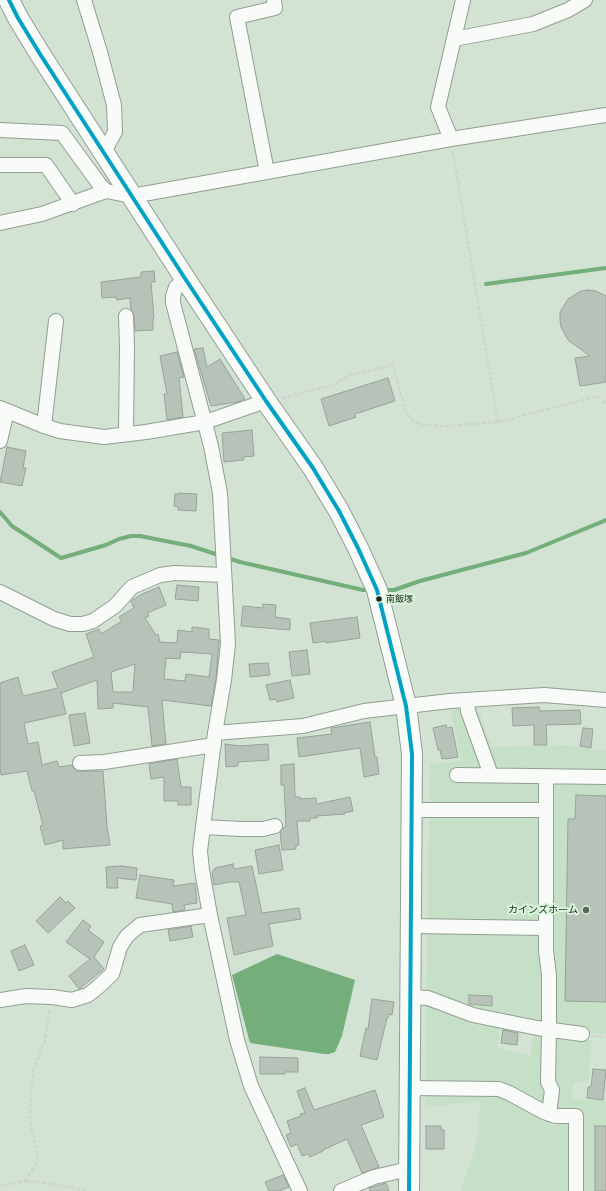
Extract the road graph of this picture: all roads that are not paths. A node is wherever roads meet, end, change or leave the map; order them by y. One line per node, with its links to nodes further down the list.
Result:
1 (9, 0): 10 (highway)
2 (84, 0): 10 (street)
3 (274, 0): 12 (street)
4 (463, 0): 6 (street)
5 (585, 0): 6 (street)
6 (454, 39): 9 (street)
7 (606, 114): 9 (street)
8 (0, 130): 13 (street)
9 (451, 139): 12 (street)
10 (104, 152): 14 (highway)
11 (0, 165): 15 (street)
12 (267, 172): 14 (street)
13 (106, 191): 14 (street); 15 (street)
14 (132, 196): 17 (highway)
15 (73, 204): 16 (street)
16 (0, 223)
17 (186, 280): 20 (highway); 22 (street)
18 (126, 316): 24 (street)
19 (56, 321): 23 (street)
20 (266, 401): 22 (street); 30 (highway)
21 (4, 410): 23 (street); 25 (street)
22 (205, 422): 24 (street); 26 (street)
23 (44, 426): 24 (street)
24 (126, 434)
25 (0, 441)
26 (224, 575): 27 (street); 31 (street)
27 (0, 592)
28 (467, 700): 29 (street); 30 (street); 34 (street)
29 (606, 700)
30 (406, 706): 31 (street); 37 (highway)
31 (214, 739): 32 (street); 40 (street)
32 (80, 764)
33 (457, 775): 34 (street)
34 (491, 775): 35 (street)
35 (546, 776): 36 (street); 38 (street)
36 (606, 777)
37 (411, 810): 38 (street); 42 (highway)
38 (546, 810): 43 (street)
39 (275, 826): 40 (street)
40 (203, 827): 41 (street)
41 (210, 915): 45 (street); 51 (street)
42 (410, 926): 43 (street); 44 (highway)
43 (546, 928): 46 (street)
44 (410, 997): 46 (street); 48 (highway)
45 (0, 1000)
46 (549, 1030): 47 (street); 49 (street)
47 (582, 1034)
48 (409, 1088): 49 (street); 50 (highway)
49 (550, 1114): 54 (street)
50 (409, 1169): 52 (street); 53 (highway)
51 (300, 1191)
52 (341, 1191)
53 (409, 1191)
54 (576, 1191)

